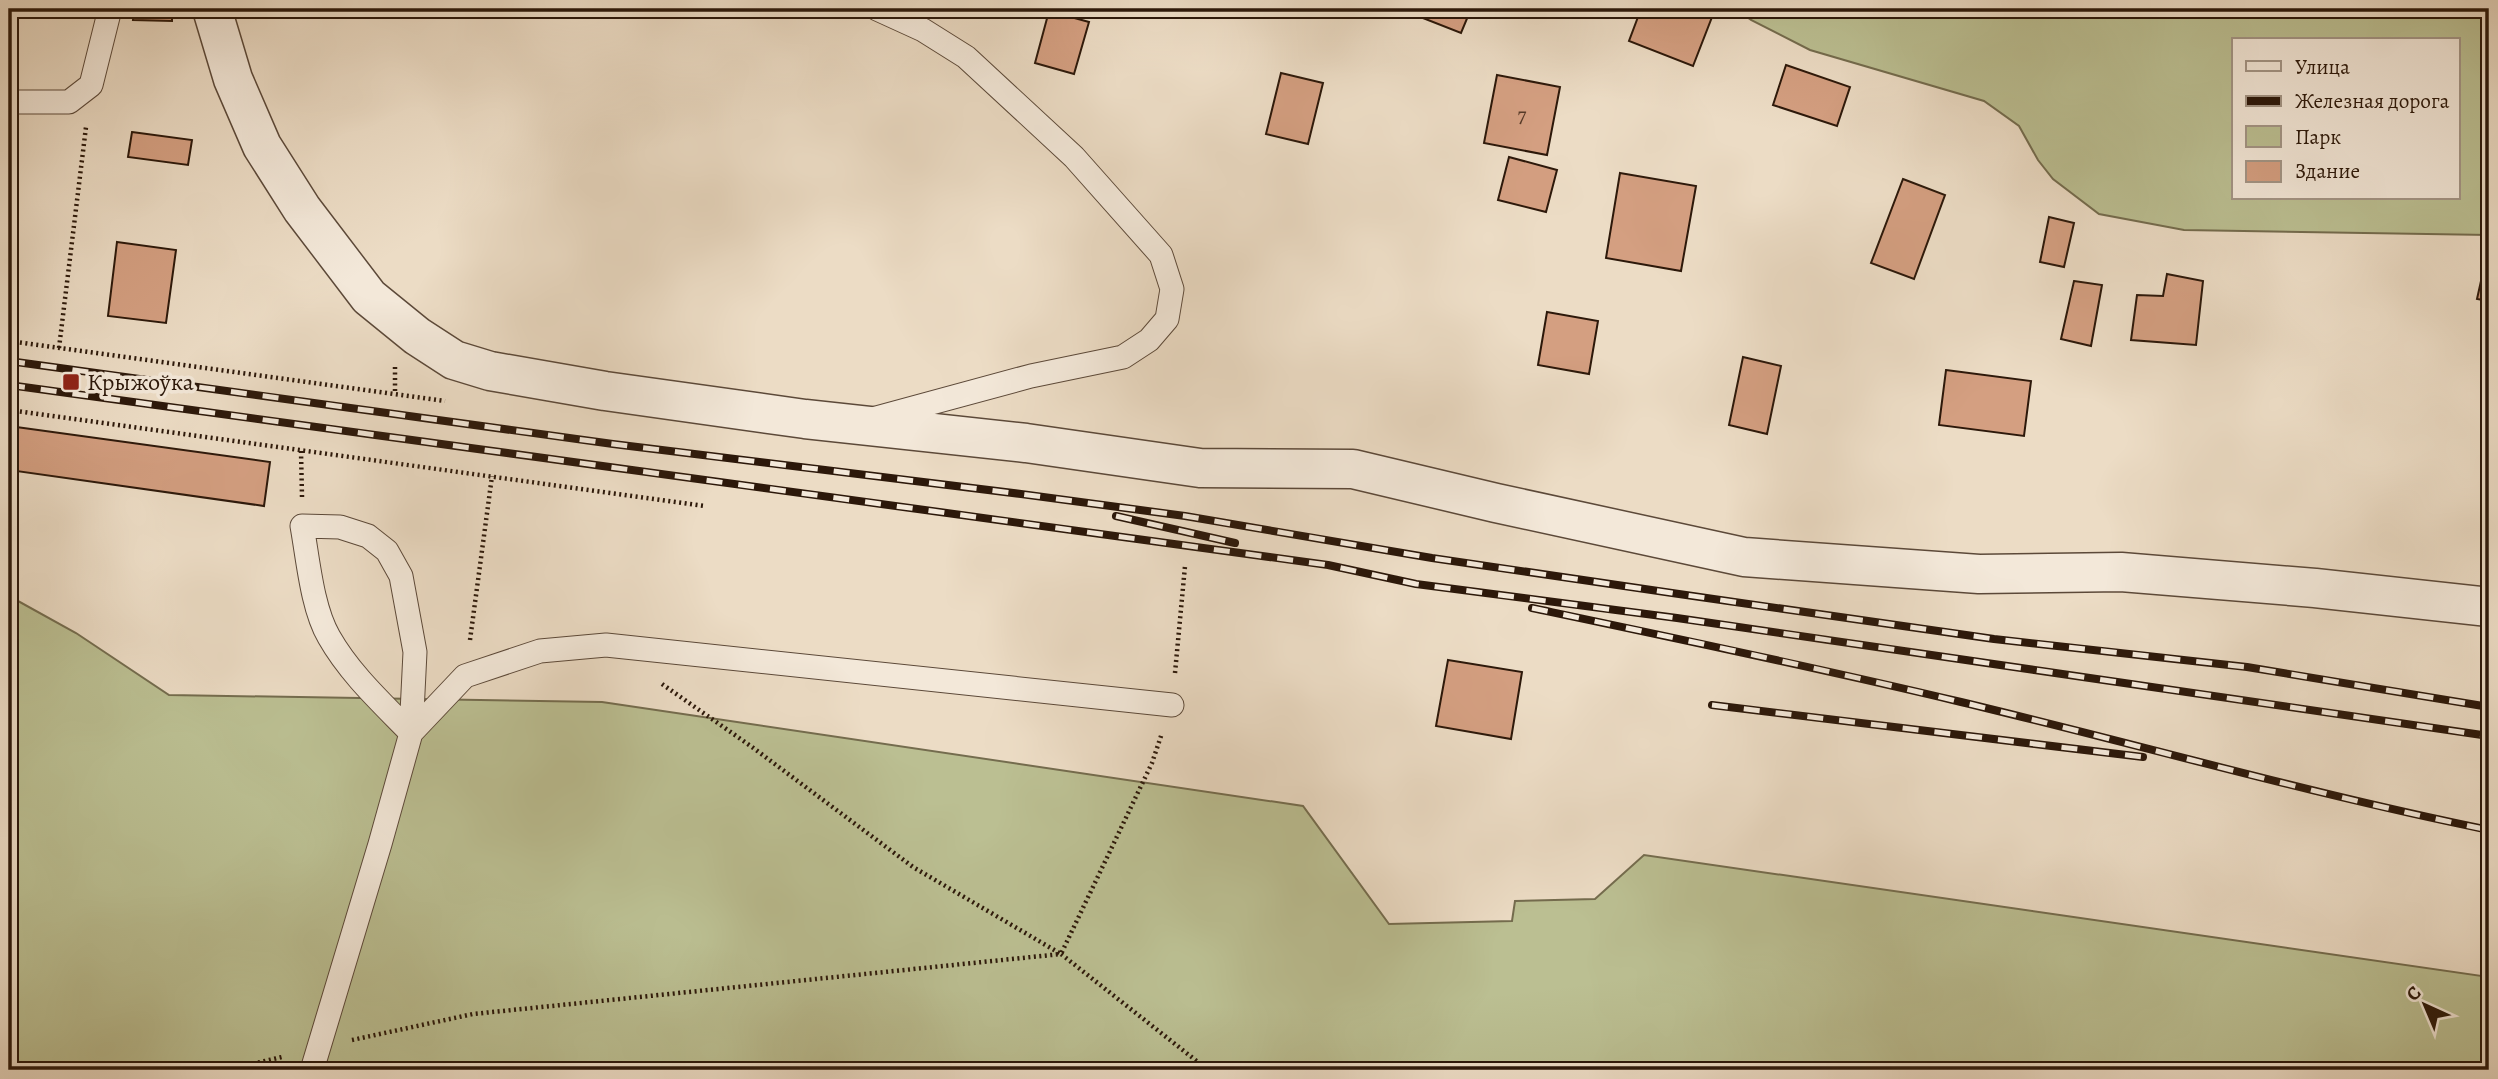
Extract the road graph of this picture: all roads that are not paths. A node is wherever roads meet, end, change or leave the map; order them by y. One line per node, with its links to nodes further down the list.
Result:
1 (110, 9): 4 (lane)
2 (212, 9): 5 (street)
3 (877, 9): 5 (lane)
4 (9, 102)
5 (854, 424): 6 (street)
6 (2489, 607)
7 (1171, 705): 8 (lane)
8 (411, 733): 8 (lane); 9 (lane)
9 (312, 1070)

